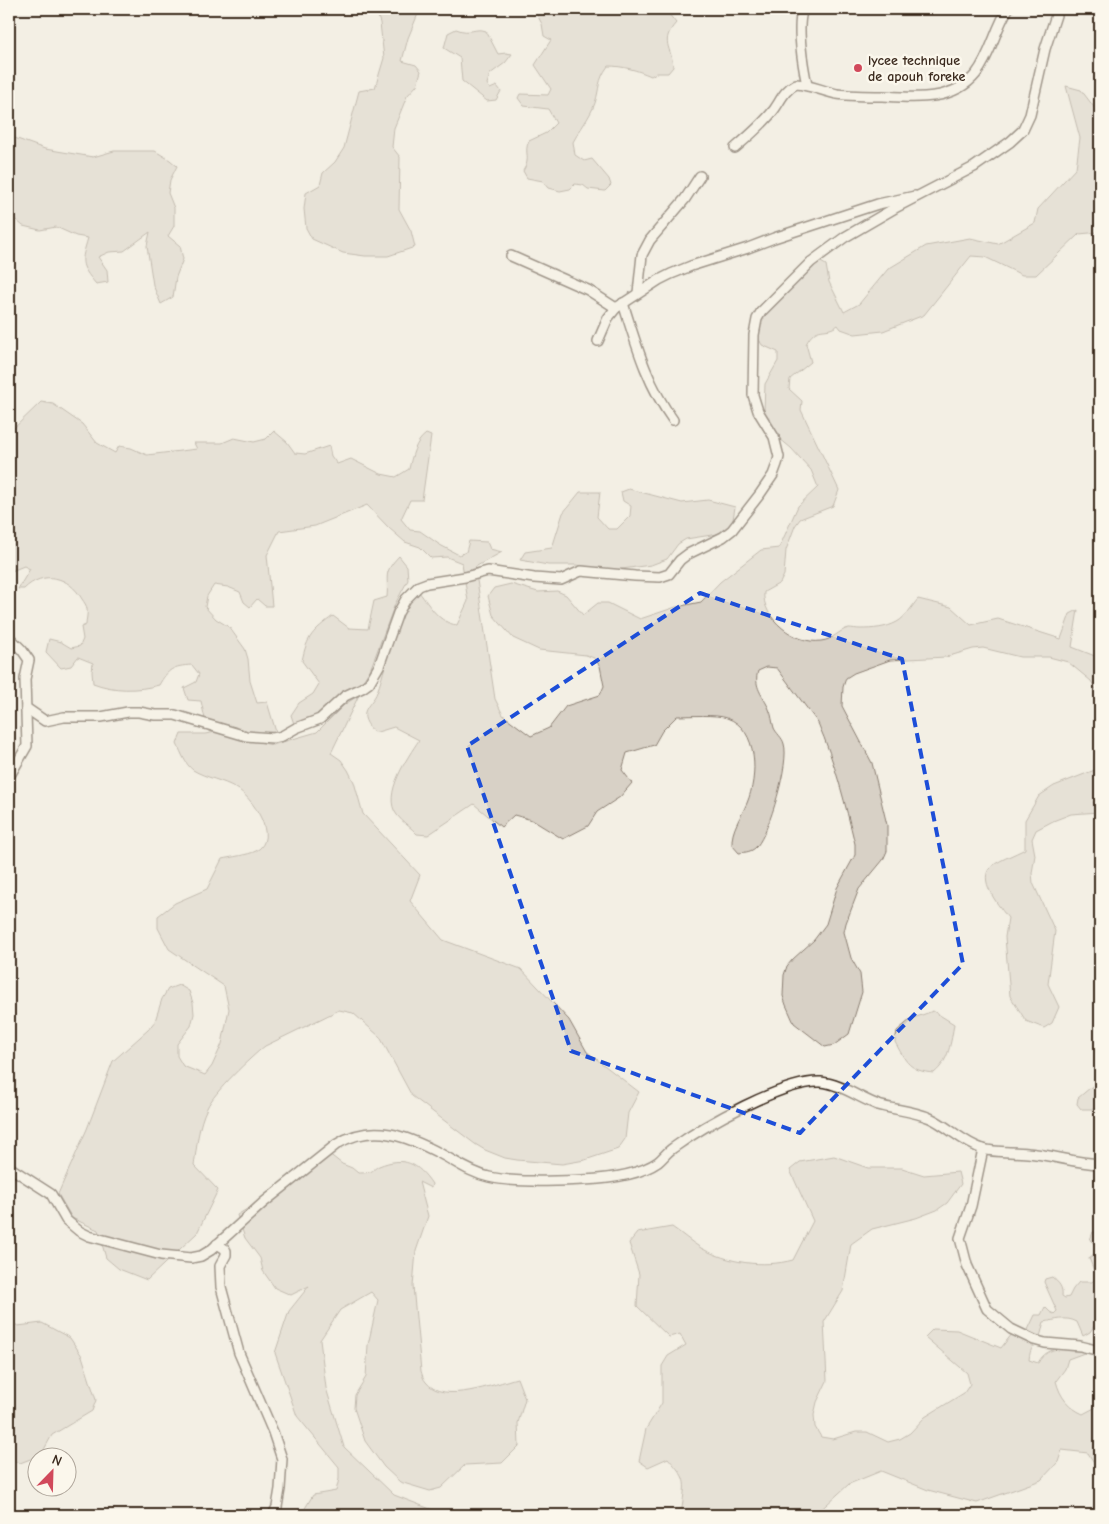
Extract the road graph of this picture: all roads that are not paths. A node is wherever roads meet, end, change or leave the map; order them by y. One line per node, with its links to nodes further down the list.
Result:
1 (803, 9): 4 (street)
2 (1008, 9): 4 (street)
3 (1058, 9): 7 (street)
4 (806, 85): 5 (street)
5 (735, 148)
6 (700, 176): 9 (street)
7 (920, 195): 9 (street); 14 (street)
8 (511, 256): 10 (street)
9 (638, 293): 10 (street)
10 (619, 306): 11 (street); 12 (street)
11 (598, 341)
12 (673, 420)
13 (9, 637): 14 (street)
14 (26, 708): 15 (street)
15 (9, 777)
16 (983, 1149): 17 (street); 19 (street); 20 (street)
17 (1100, 1164)
18 (9, 1167): 19 (street)
19 (217, 1244): 21 (street)
20 (1100, 1351)
21 (273, 1515)

